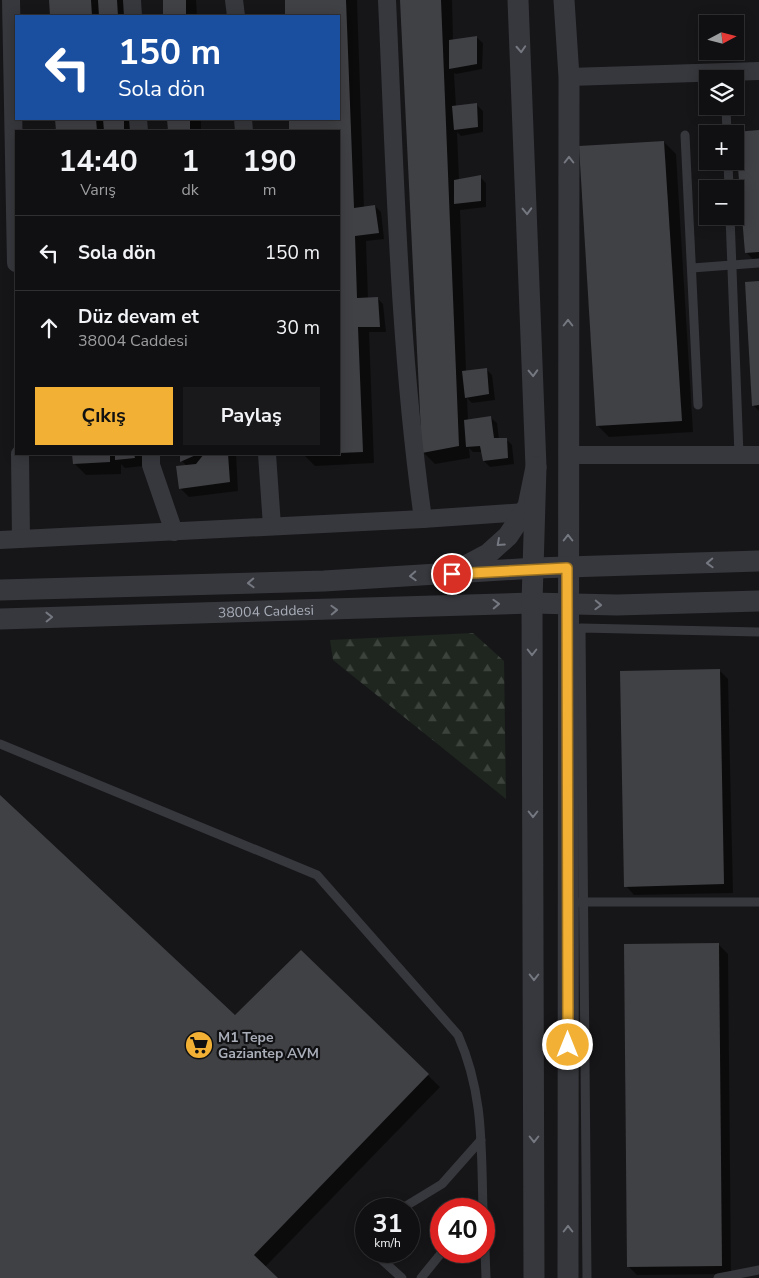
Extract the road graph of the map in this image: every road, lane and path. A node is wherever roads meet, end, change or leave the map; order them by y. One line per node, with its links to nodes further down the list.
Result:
1 (11, 0): 14 (street)
2 (132, 0): 7 (street)
3 (234, 0): 8 (street)
4 (387, 0): 27 (street)
5 (518, 0): 25 (street, one-way to 25)
6 (564, 0): 12 (street)
7 (133, 15)
8 (236, 15)
9 (759, 71): 10 (street)
10 (744, 73)
11 (699, 75): 12 (street)
12 (569, 76): 22 (street, one-way to 12)
13 (685, 135): 17 (lane)
14 (15, 210)
15 (730, 225): 23 (lane)
16 (756, 263): 17 (lane)
17 (692, 268): 18 (lane)
18 (698, 405)
19 (20, 455): 30 (street)
20 (151, 455): 29 (street)
21 (267, 455): 28 (street)
22 (568, 455): 23 (street); 34 (street, one-way to 22)
23 (739, 455): 24 (street)
24 (759, 455)
25 (536, 467): 26 (street); 33 (street)
26 (525, 512): 27 (street); 35 (street, one-way to 35)
27 (423, 519): 28 (street)
28 (272, 526): 29 (street)
29 (174, 532): 30 (street)
30 (22, 539): 31 (street)
31 (0, 540)
32 (759, 561): 34 (street, one-way to 34)
33 (535, 568): 34 (street); 35 (street); 38 (street)
34 (567, 568): 39 (street)
35 (452, 574): 36 (street, one-way to 36)
36 (0, 590)
37 (759, 601): 39 (street, 38004 Caddesi, one-way to 37)
38 (532, 603): 39 (street, 38004 Caddesi); 40 (street, 38004 Caddesi, one-way to 38); 55 (street, one-way to 55)
39 (567, 604): 44 (street)
40 (0, 619)
41 (759, 632): 44 (lane)
42 (0, 744): 45 (lane)
43 (759, 902): 44 (lane)
44 (577, 903): 56 (street, one-way to 44); 57 (lane)
45 (481, 1140): 46 (lane); 47 (lane)
46 (419, 1198)
47 (482, 1198)
48 (385, 1263): 52 (lane)
49 (434, 1263): 53 (lane)
50 (485, 1263): 54 (lane)
51 (759, 1270): 58 (lane)
52 (402, 1278)
53 (421, 1278)
54 (486, 1278)
55 (534, 1278)
56 (568, 1278)
57 (588, 1278)
58 (718, 1278)

